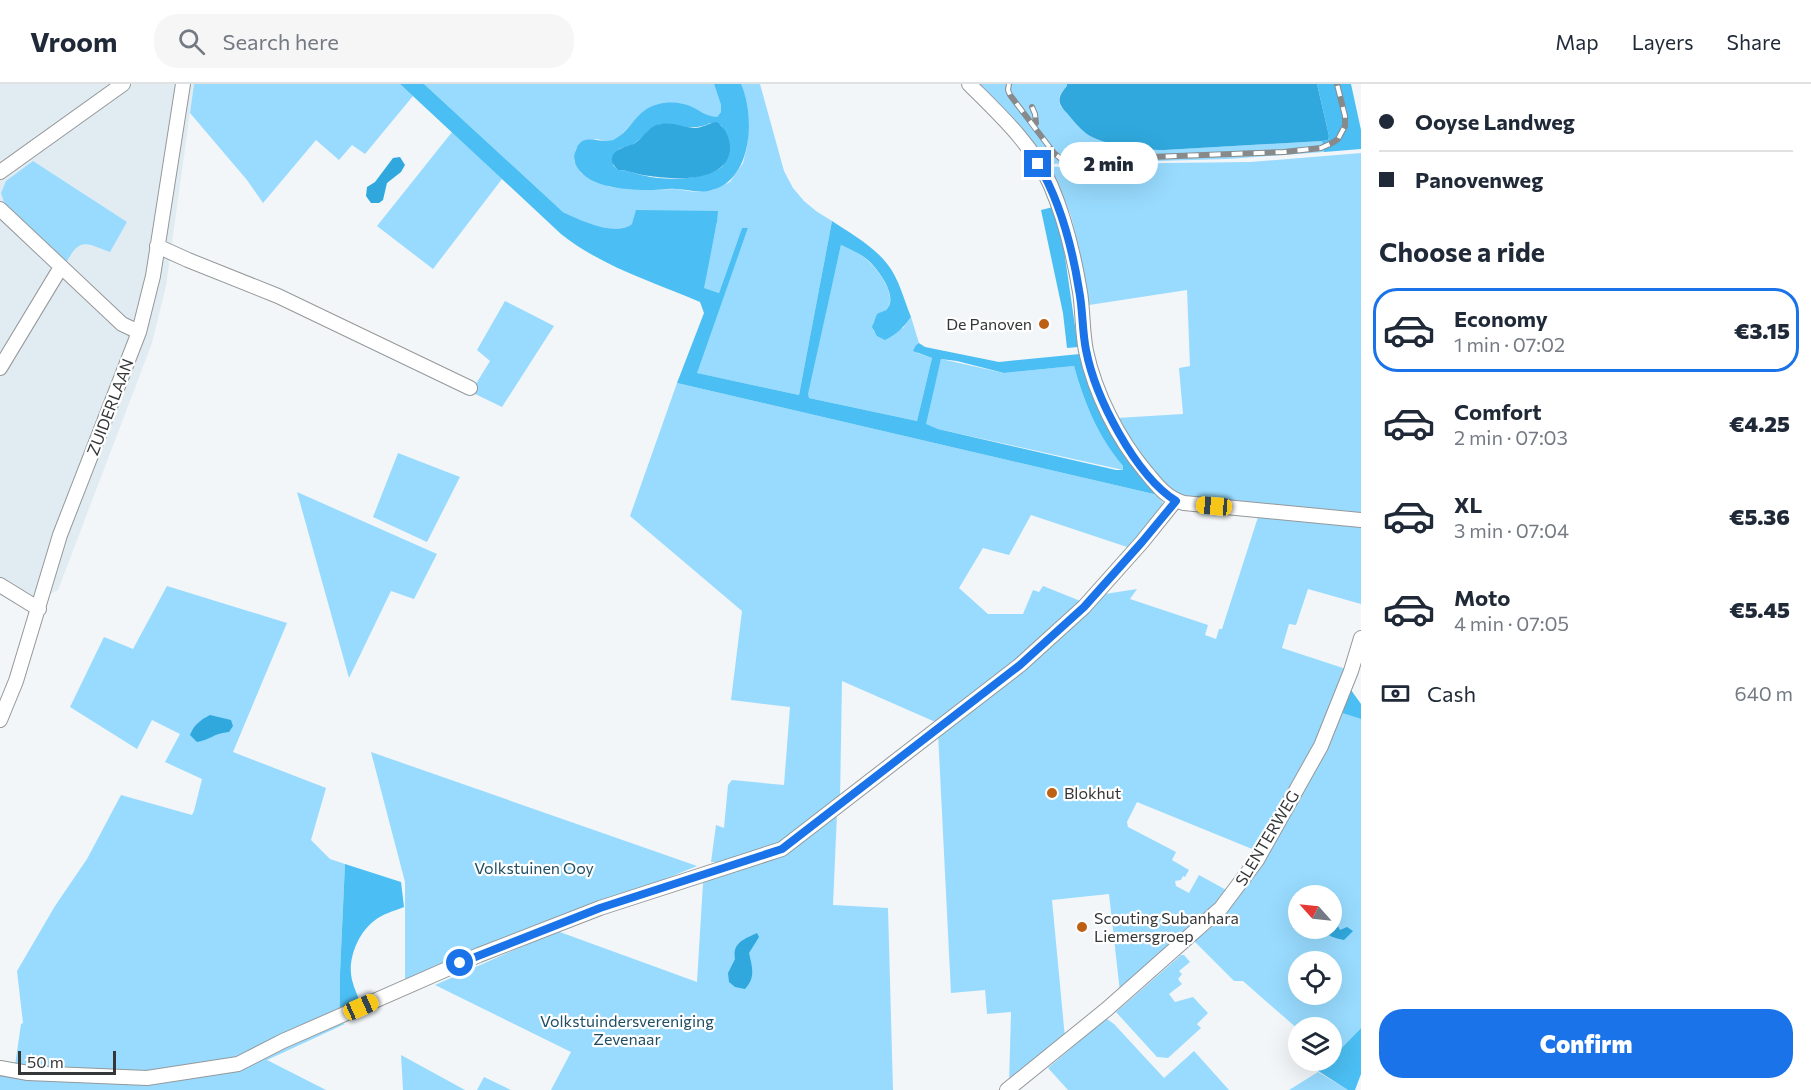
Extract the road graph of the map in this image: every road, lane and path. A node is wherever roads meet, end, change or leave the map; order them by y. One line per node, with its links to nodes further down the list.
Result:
1 (123, 84): 4 (street)
2 (183, 84): 6 (street, ZUIDERLAAN)
3 (969, 84): 11 (street)
4 (0, 172)
5 (0, 209): 7 (street)
6 (158, 246): 8 (street, ZUIDERLAAN); 10 (street)
7 (61, 267): 8 (street); 9 (street)
8 (139, 332): 14 (street, ZUIDERLAAN)
9 (0, 368)
10 (470, 388)
11 (1176, 501): 12 (street); 17 (street)
12 (1361, 520)
13 (0, 585): 14 (street)
14 (39, 609): 16 (street, ZUIDERLAAN)
15 (1361, 638): 18 (street, SLENTERWEG)
16 (0, 720)
17 (0, 1068)
18 (1007, 1090)

